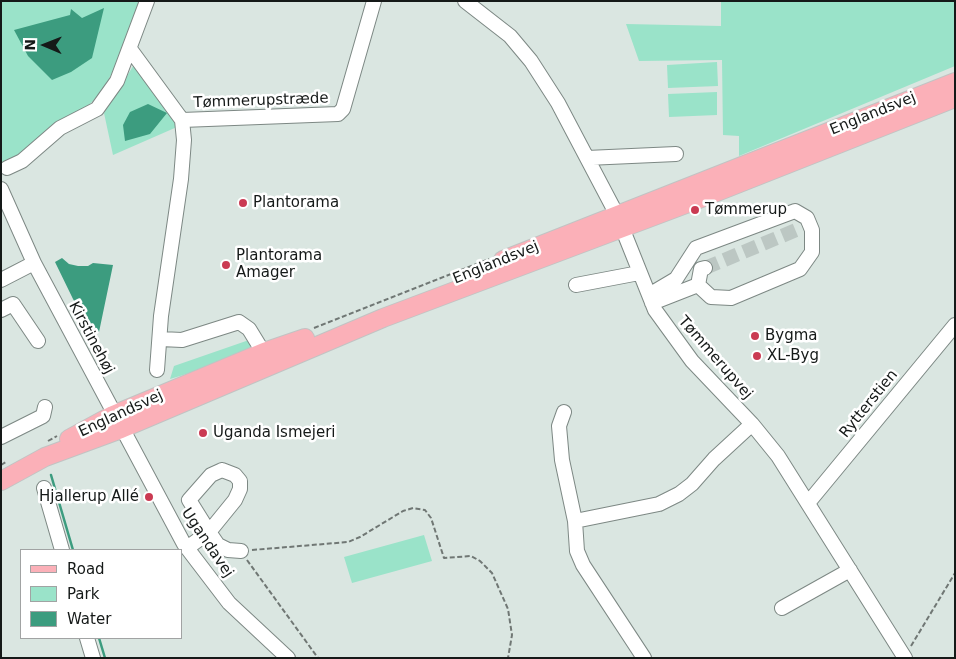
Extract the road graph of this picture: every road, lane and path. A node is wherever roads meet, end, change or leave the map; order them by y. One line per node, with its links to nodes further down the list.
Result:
1 (147, 1): 4 (street)
2 (374, 1): 7 (street, Tømmerupstræde)
3 (465, 1): 9 (street, Tømmerupvej)
4 (130, 49): 7 (street, Tømmerupstræde); 10 (street)
5 (955, 82): 12 (main road, Englandsvej)
6 (955, 98): 12 (main road, Englandsvej)
7 (182, 120): 22 (street)
8 (676, 154): 9 (street)
9 (587, 158): 12 (street, Tømmerupvej)
10 (7, 168)
11 (1, 190): 14 (street, Kirstinehøj)
12 (619, 222): 15 (street, Tømmerupvej); 24 (main road, Englandsvej)
13 (692, 254): 18 (street); 18 (street); 19 (street)
14 (34, 263): 16 (street); 28 (street, Kirstinehøj)
15 (640, 273): 17 (street); 19 (street, Tømmerupvej)
16 (1, 280)
17 (576, 285)
18 (698, 285): 19 (street)
19 (650, 299): 29 (street, Tømmerupvej)
20 (1, 310): 23 (street)
21 (955, 325): 33 (street, Rytterstien)
22 (161, 339): 24 (street); 25 (street)
23 (38, 341)
24 (267, 359): 28 (main road, Englandsvej)
25 (156, 370)
26 (45, 407): 30 (street)
27 (564, 412): 34 (street)
28 (117, 422): 31 (main road, Englandsvej); 35 (street, Ugandavej)
29 (752, 424): 33 (street, Tømmerupvej); 34 (street)
30 (1, 437)
31 (1, 481)
32 (44, 488): 36 (street)
33 (808, 503): 38 (street, Tømmerupvej)
34 (575, 521): 47 (street)
35 (187, 548): 37 (street); 44 (street, Ugandavej)
36 (62, 549)
37 (241, 551): 45 (path); 46 (path)
38 (850, 570): 40 (street); 42 (street, Tømmerupvej)
39 (955, 573): 42 (path)
40 (782, 608)
41 (88, 639): 43 (street)
42 (905, 657)
43 (93, 658)
44 (288, 658)
45 (318, 658)
46 (508, 658)
47 (644, 658)

